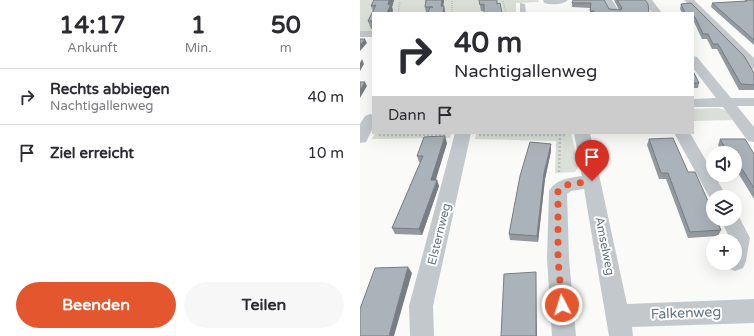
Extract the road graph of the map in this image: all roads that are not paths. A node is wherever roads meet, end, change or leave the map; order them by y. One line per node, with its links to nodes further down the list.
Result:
1 (547, 0): 2 (street); 8 (street)
2 (563, 0)
3 (607, 0): 9 (street)
4 (647, 0): 10 (street)
5 (689, 0): 14 (street)
6 (522, 4): 7 (lane)
7 (524, 12)
8 (550, 12)
9 (614, 12)
10 (656, 12)
11 (360, 34): 12 (street)
12 (372, 34)
13 (694, 61): 17 (street)
14 (754, 65)
15 (754, 102): 17 (street)
16 (694, 103): 17 (street)
17 (726, 103): 22 (street)
18 (368, 119): 23 (street)
19 (463, 134): 28 (street, Elsternweg)
20 (582, 134): 24 (street, Amselweg)
21 (683, 134): 25 (street)
22 (754, 137)
23 (360, 138)
24 (592, 181): 27 (street, Amselweg); 29 (street)
25 (714, 190)
26 (754, 310): 27 (street, Falkenweg)
27 (620, 326)
28 (422, 336)
29 (564, 336)

